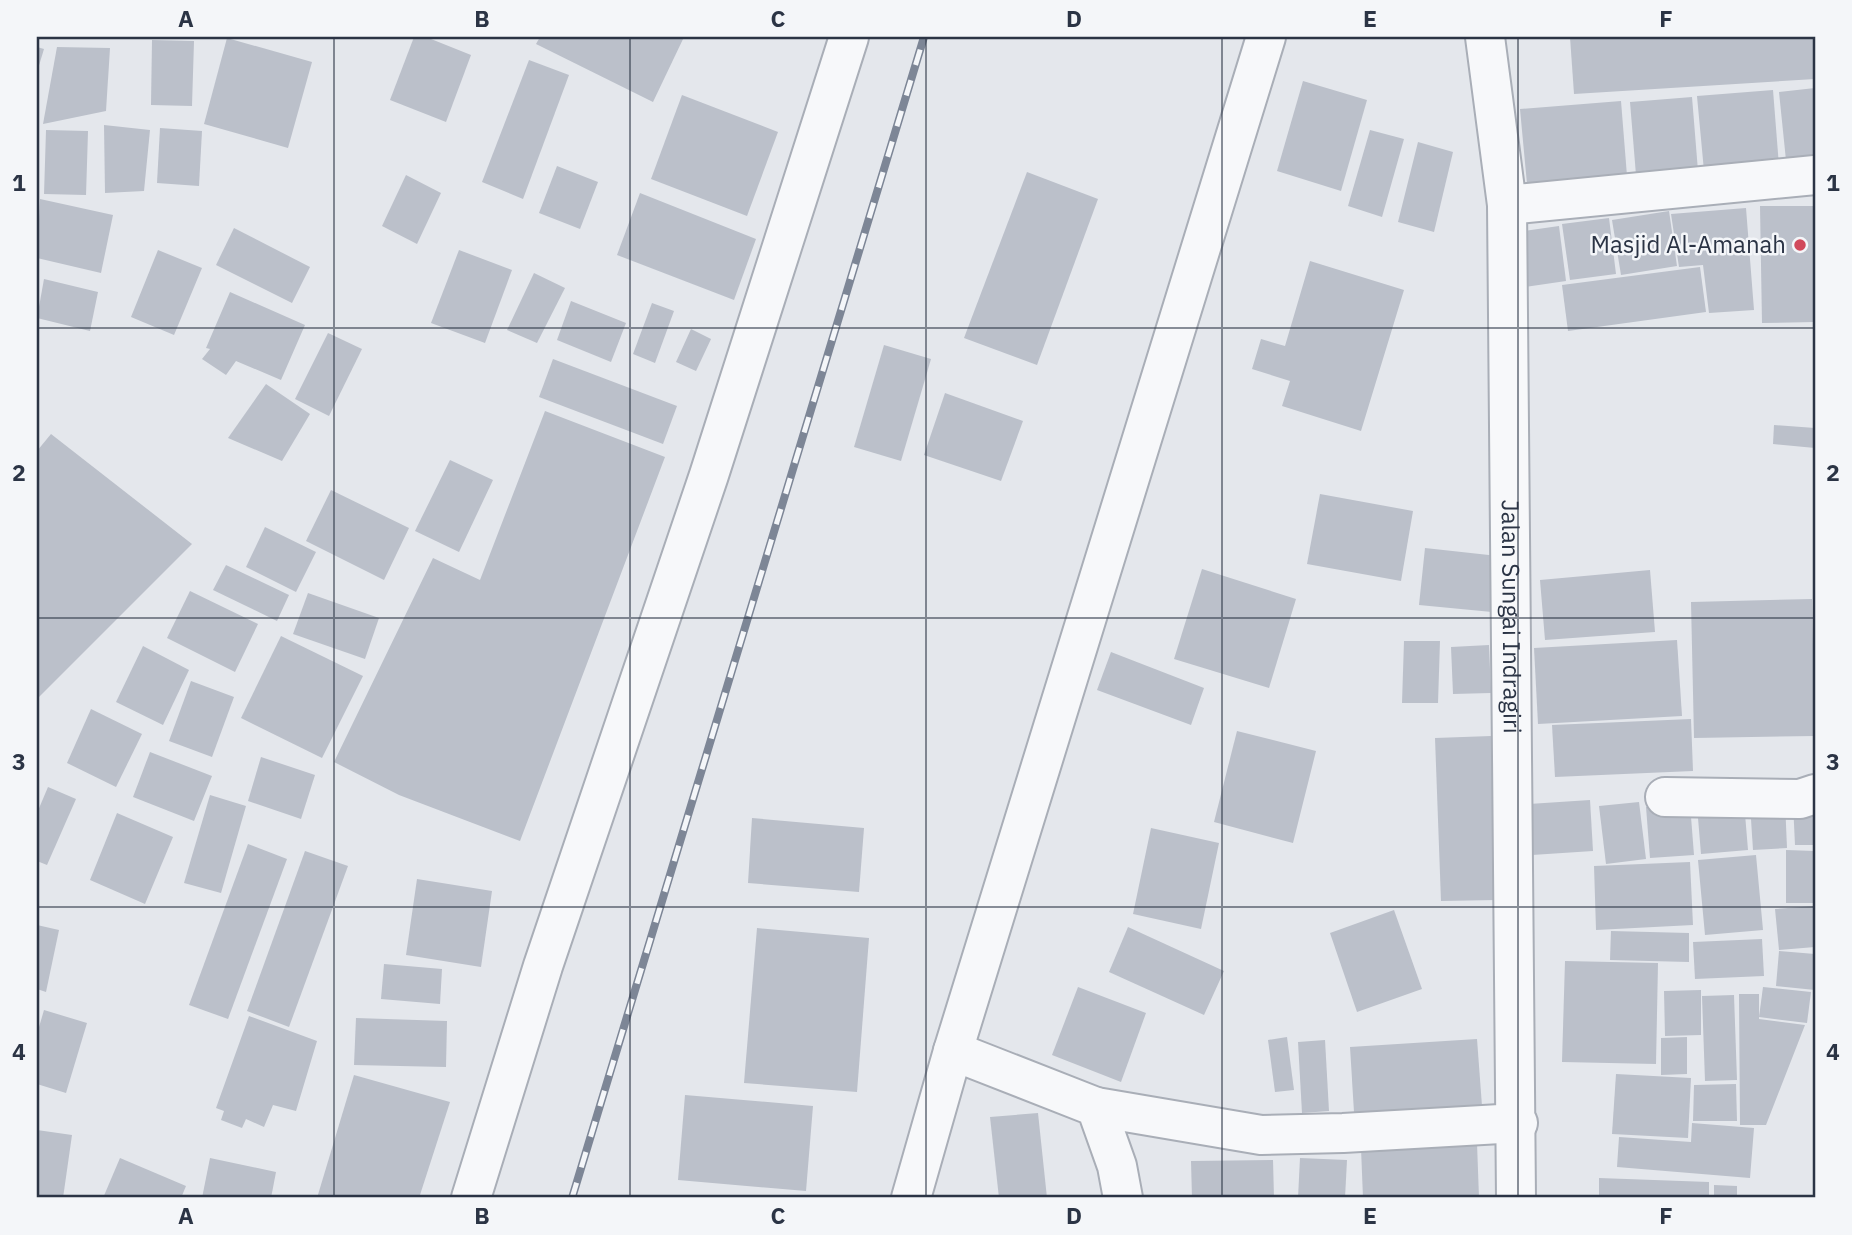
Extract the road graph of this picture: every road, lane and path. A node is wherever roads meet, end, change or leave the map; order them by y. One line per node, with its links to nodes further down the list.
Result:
1 (849, 37): 11 (street)
2 (1266, 37): 8 (street)
3 (1485, 37): 5 (street, Jalan Sungai Indragiri)
4 (1815, 175): 5 (street)
5 (1507, 205): 10 (street, Jalan Sungai Indragiri)
6 (1815, 794): 7 (street)
7 (1665, 797)
8 (953, 1051): 9 (street); 12 (street)
9 (1096, 1107): 10 (street); 13 (street)
10 (1518, 1123): 14 (street, Jalan Sungai Indragiri)
11 (471, 1198)
12 (911, 1198)
13 (1123, 1198)
14 (1517, 1198)

